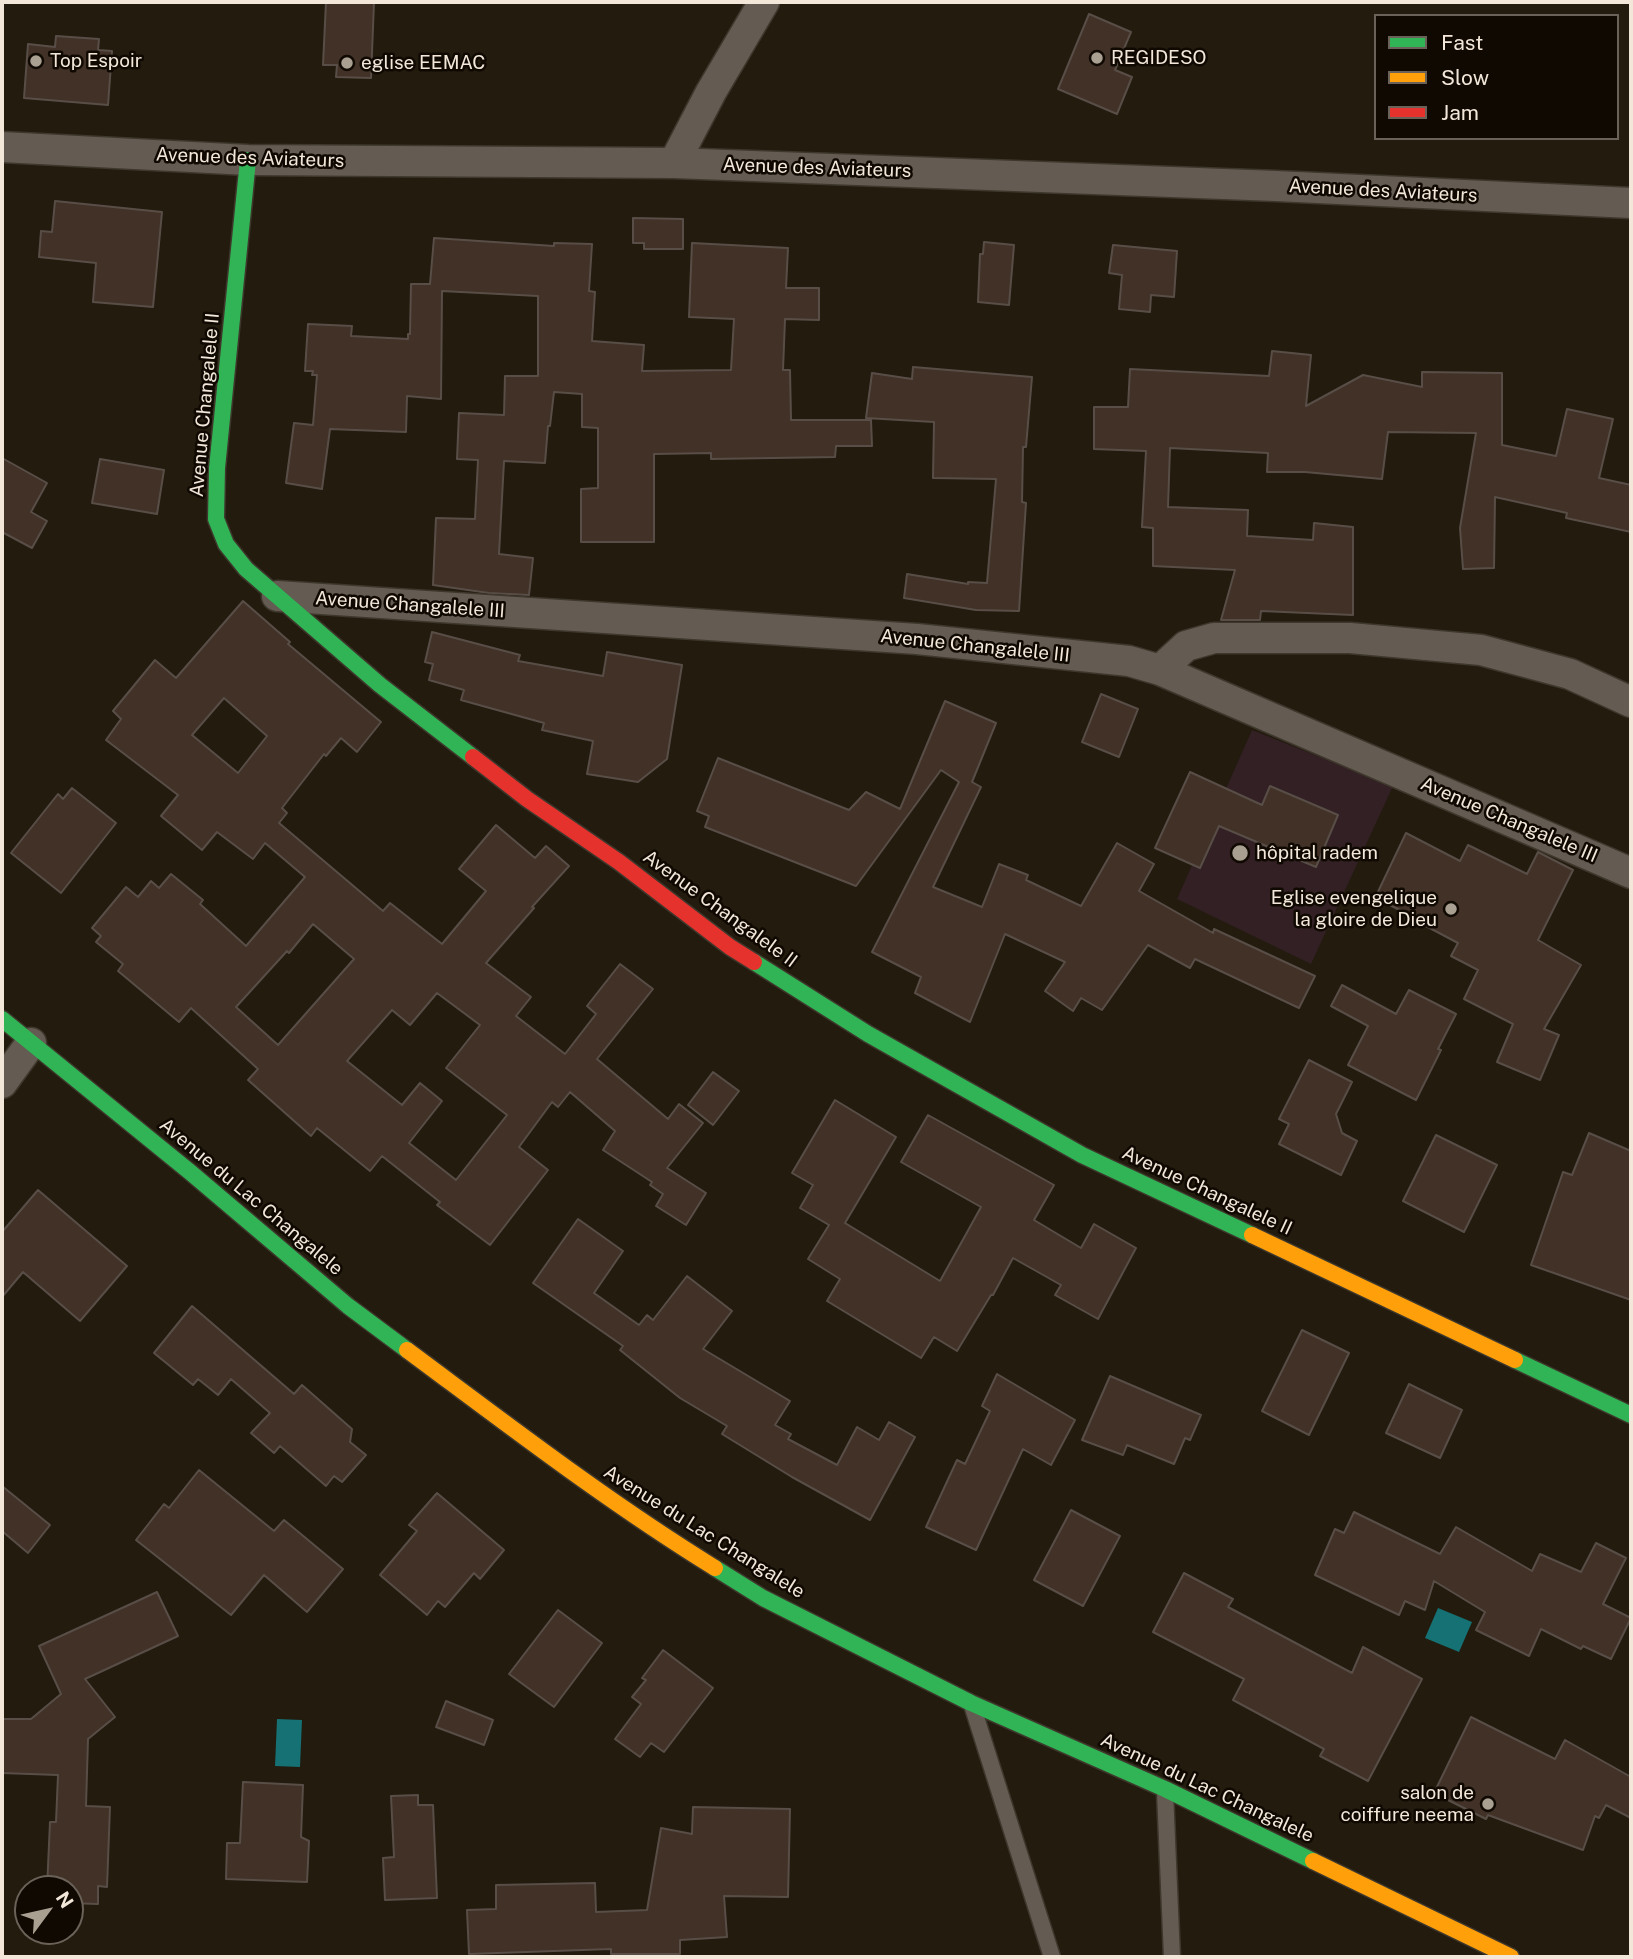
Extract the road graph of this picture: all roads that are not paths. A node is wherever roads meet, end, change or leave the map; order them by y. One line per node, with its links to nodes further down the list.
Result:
1 (764, 2): 4 (street)
2 (2, 147): 3 (street, Avenue des Aviateurs)
3 (248, 160): 4 (street, Avenue des Aviateurs); 6 (street, Avenue Changalele II)
4 (674, 163): 5 (street, Avenue des Aviateurs)
5 (1631, 203)
6 (277, 596): 7 (street, Avenue Changalele III); 13 (street, Avenue Changalele II)
7 (1160, 670): 8 (street); 9 (street, Avenue Changalele III)
8 (1631, 702)
9 (1631, 873)
10 (2, 1019): 11 (street, Avenue du Lac Changalele)
11 (31, 1043): 12 (street); 14 (street, Avenue du Lac Changalele)
12 (2, 1083)
13 (1631, 1415)
14 (971, 1703): 15 (street, Avenue du Lac Changalele); 16 (lane)
15 (1165, 1789): 17 (lane); 18 (street, Avenue du Lac Changalele)
16 (1052, 1957)
17 (1172, 1957)
18 (1511, 1957)

